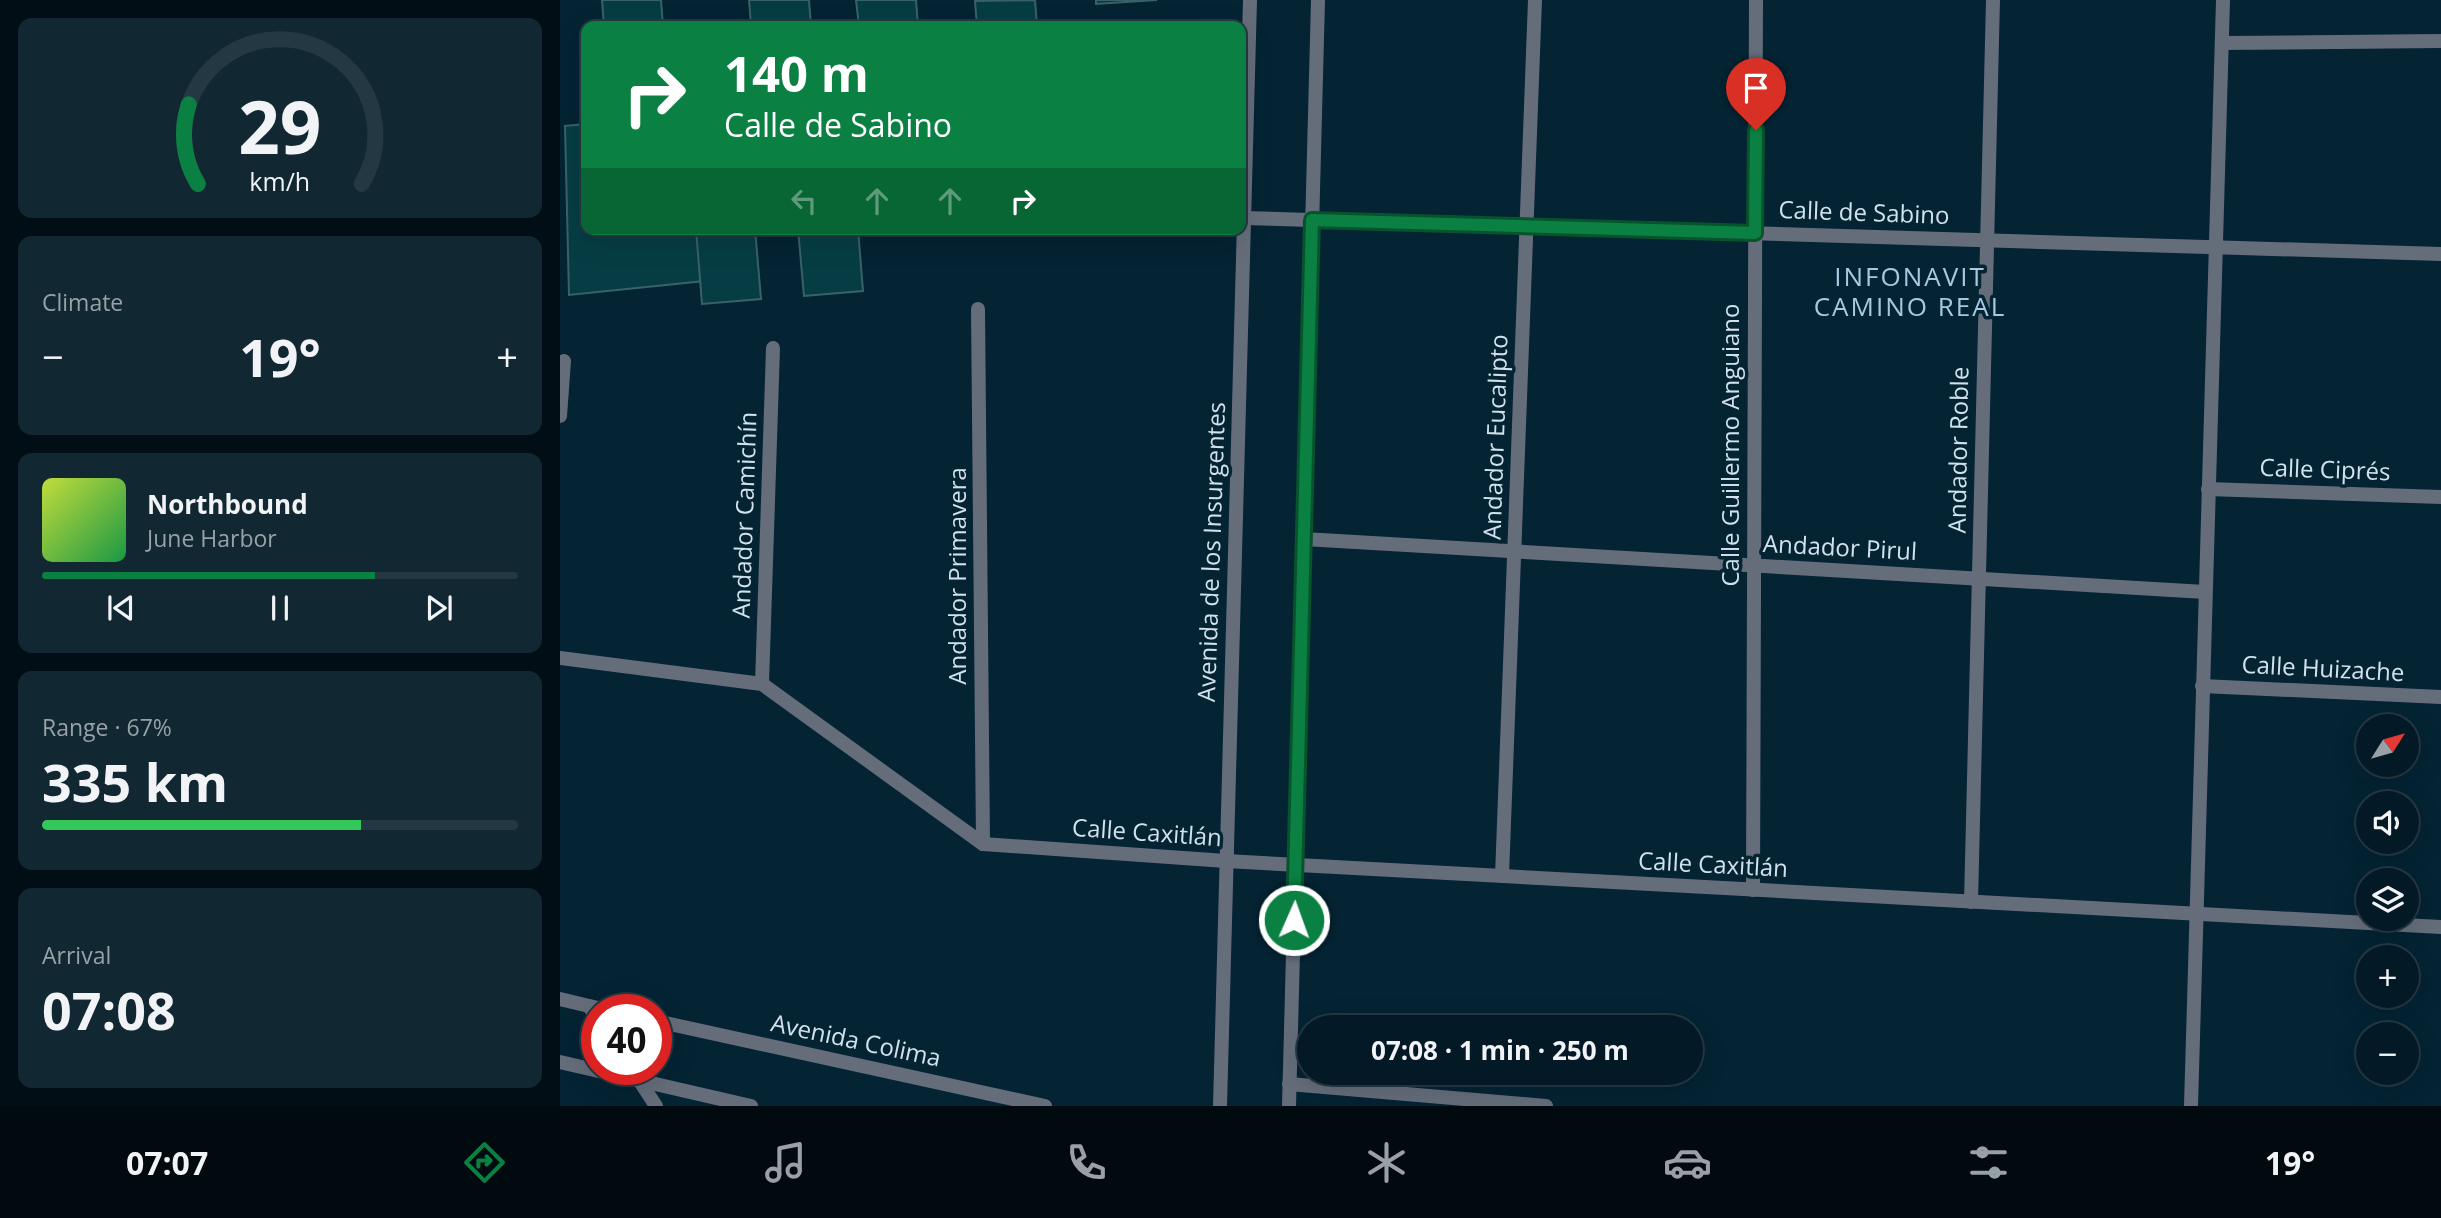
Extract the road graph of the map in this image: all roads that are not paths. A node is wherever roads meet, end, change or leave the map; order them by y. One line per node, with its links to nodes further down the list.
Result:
1 (1250, 0): 9 (street, Avenida de los Insurgentes)
2 (1318, 0): 11 (street)
3 (1535, 0): 12 (street, Andador Eucalipto)
4 (1756, 0): 13 (street, Calle Guillermo Anguiano)
5 (1993, 0): 15 (street, Andador Roble)
6 (2223, 0): 8 (street)
7 (2441, 41): 8 (street)
8 (2222, 43): 16 (street)
9 (1246, 145)
10 (1246, 218): 11 (street, Calle de Sabino)
11 (1312, 220): 12 (street, Calle de Sabino); 24 (street)
12 (1527, 226): 13 (street, Calle de Sabino); 25 (street, Andador Eucalipto)
13 (1755, 233): 15 (street, Calle de Sabino); 26 (street, Calle Guillermo Anguiano)
14 (1244, 235): 34 (street, Avenida de los Insurgentes)
15 (1987, 240): 16 (street, Calle de Sabino); 27 (street, Andador Roble)
16 (2216, 247): 17 (street, Calle de Sabino); 22 (street)
17 (2441, 254)
18 (978, 309): 33 (street, Andador Primavera)
19 (773, 348): 30 (street, Andador Camichín)
20 (564, 361): 21 (street)
21 (560, 415)
22 (2208, 489): 23 (street, Calle Ciprés); 28 (street)
23 (2441, 497)
24 (1304, 538): 25 (street, Andador Pirul); 35 (street)
25 (1515, 551): 26 (street, Andador Pirul); 36 (street, Andador Eucalipto)
26 (1754, 565): 27 (street, Andador Pirul); 37 (street, Calle Guillermo Anguiano)
27 (1979, 579): 28 (street, Andador Pirul); 38 (street, Andador Roble)
28 (2205, 592): 31 (street)
29 (560, 658): 30 (street)
30 (762, 684): 33 (street)
31 (2202, 686): 32 (street, Calle Huizache); 39 (street)
32 (2441, 697)
33 (983, 844): 34 (street, Calle Caxitlán)
34 (1226, 861): 35 (street, Calle Caxitlán); 52 (street, Avenida de los Insurgentes)
35 (1295, 865): 36 (street, Calle Caxitlán); 47 (street)
36 (1502, 876): 37 (street, Calle Caxitlán)
37 (1752, 890): 38 (street, Calle Caxitlán)
38 (1971, 902): 39 (street, Calle Caxitlán)
39 (2196, 914): 40 (street, Calle Caxitlán); 55 (street)
40 (2441, 927)
41 (560, 999): 42 (street)
42 (581, 1007)
43 (672, 1024): 51 (street, Avenida Colima)
44 (560, 1062): 45 (street)
45 (581, 1065)
46 (672, 1084): 50 (street)
47 (1289, 1084): 53 (street); 54 (street)
48 (642, 1085): 49 (street)
49 (656, 1106)
50 (751, 1106)
51 (1045, 1106)
52 (1220, 1106)
53 (1289, 1106)
54 (1546, 1106)
55 (2190, 1106)

